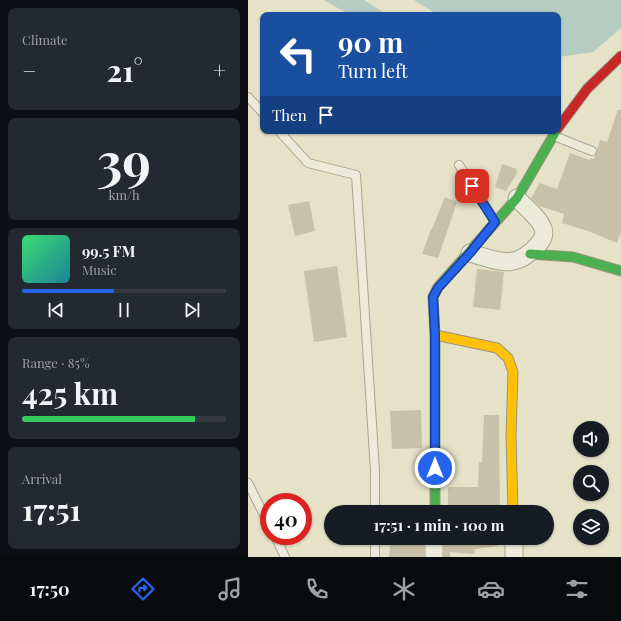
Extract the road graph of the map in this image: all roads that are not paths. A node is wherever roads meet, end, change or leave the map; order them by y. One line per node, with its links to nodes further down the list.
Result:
1 (621, 56): 4 (street)
2 (248, 97): 3 (lane)
3 (260, 110)
4 (561, 124)
5 (282, 134): 17 (lane)
6 (554, 134): 10 (street)
7 (561, 134): 8 (lane)
8 (592, 151)
9 (460, 165): 11 (lane)
10 (517, 198): 11 (street); 13 (street)
11 (495, 222): 12 (street)
12 (470, 253): 13 (street); 15 (street)
13 (530, 254): 14 (street)
14 (621, 271)
15 (435, 335): 18 (street); 19 (street)
16 (248, 483): 20 (lane)
17 (375, 505)
18 (434, 505)
19 (513, 505)
20 (260, 507)
21 (280, 545): 25 (lane)
22 (375, 545): 26 (lane)
23 (434, 545): 27 (street)
24 (514, 545): 28 (street)
25 (286, 557)
26 (375, 557)
27 (434, 557)
28 (514, 557)

